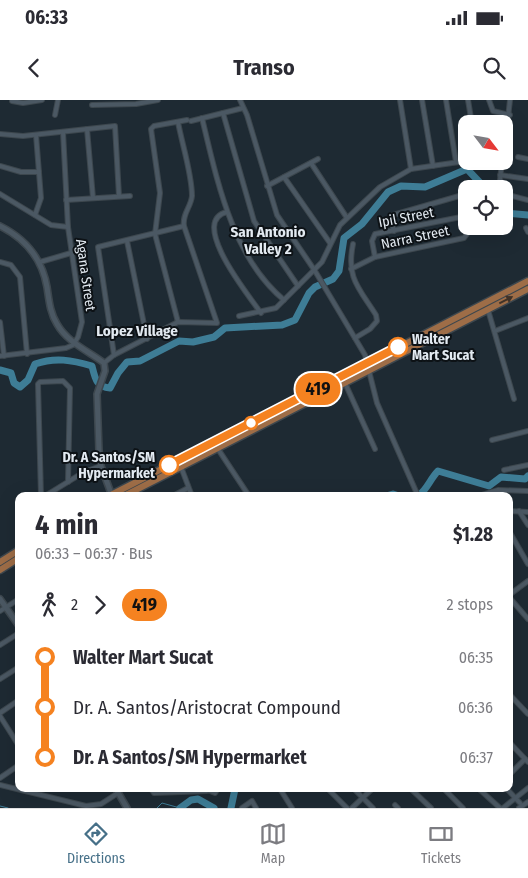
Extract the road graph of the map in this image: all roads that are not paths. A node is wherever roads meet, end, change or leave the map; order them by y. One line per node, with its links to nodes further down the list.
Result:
1 (37, 100): 2 (street); 12 (street)
2 (42, 100)
3 (58, 100): 17 (street)
4 (158, 100): 13 (street)
5 (240, 100): 15 (street)
6 (400, 100): 33 (street)
7 (422, 100): 32 (street)
8 (446, 100): 29 (street)
9 (468, 100): 18 (street)
10 (489, 100): 19 (street)
11 (510, 100): 19 (street)
12 (12, 101)
13 (136, 102): 14 (street)
14 (95, 103)
15 (243, 108): 16 (street); 39 (street)
16 (223, 113): 20 (street); 67 (street)
17 (55, 115)
18 (470, 115)
19 (510, 115)
20 (202, 118): 21 (street); 47 (street)
21 (178, 122): 52 (street); 55 (street)
22 (87, 129): 23 (street); 41 (street); 44 (street)
23 (62, 132): 25 (street); 45 (street, Agana Street)
24 (0, 134): 25 (street)
25 (36, 135): 35 (street)
26 (518, 157): 28 (street)
27 (318, 159): 30 (street)
28 (528, 159)
29 (456, 162): 32 (street)
30 (311, 163): 37 (street); 49 (street)
31 (0, 166): 35 (street)
32 (433, 166): 33 (street)
33 (411, 169): 49 (street)
34 (501, 170): 36 (street)
35 (39, 172): 48 (street)
36 (500, 175): 38 (street); 46 (street)
37 (284, 177): 39 (street); 58 (street)
38 (528, 179)
39 (267, 186): 65 (street)
40 (0, 194): 48 (street)
41 (120, 196): 42 (street); 44 (street)
42 (130, 196)
43 (458, 196): 54 (street)
44 (93, 198): 45 (street)
45 (66, 200): 53 (street, Agana Street)
46 (528, 200)
47 (228, 212): 69 (street); 71 (street)
48 (35, 215): 53 (street)
49 (347, 218): 58 (street)
50 (458, 218): 54 (street, Ipil Street)
51 (0, 226): 63 (street)
52 (184, 226): 55 (street); 75 (street)
53 (68, 227): 60 (street, Agana Street)
54 (394, 231): 61 (street, Ipil Street)
55 (155, 234): 57 (street); 75 (street)
56 (466, 235): 61 (street, Narra Street)
57 (127, 241): 78 (street); 81 (street)
58 (330, 243): 65 (street)
59 (353, 244): 64 (street)
60 (71, 253): 63 (street); 79 (street, Agana Street)
61 (375, 257): 64 (street, Narra Street)
62 (0, 262): 80 (street)
63 (40, 262): 79 (street)
64 (351, 269): 77 (street)
65 (315, 271): 67 (street); 77 (street)
66 (528, 281): 70 (main road)
67 (298, 286): 69 (street)
68 (528, 289): 70 (main road, one-way to 68)
69 (284, 300): 71 (street)
70 (487, 306): 76 (street); 84 (main road)
71 (261, 313): 72 (street)
72 (239, 316)
73 (528, 318): 76 (street)
74 (0, 322): 82 (street)
75 (178, 322): 78 (street)
76 (495, 331): 86 (street)
77 (355, 338): 84 (street)
78 (147, 339): 81 (street)
79 (74, 343): 80 (street); 83 (street)
80 (26, 354): 82 (street)
81 (114, 355): 83 (street)
82 (2, 356)
83 (104, 364): 92 (street)
84 (368, 366): 85 (main road); 89 (main road); 106 (street)
85 (345, 383): 89 (main road); 90 (street)
86 (514, 399)
87 (528, 431): 88 (street)
88 (492, 440)
89 (213, 448): 93 (main road); 101 (main road); 105 (street)
90 (375, 449)
91 (528, 465): 94 (street)
92 (102, 466): 95 (street); 100 (street)
93 (181, 468): 96 (street); 102 (main road)
94 (504, 470)
95 (68, 482): 98 (street); 99 (street)
96 (188, 488): 103 (street); 104 (street)
97 (528, 490): 107 (street)
98 (43, 492)
99 (50, 492)
100 (110, 492)
101 (120, 492)
102 (132, 492)
103 (180, 492)
104 (190, 492)
105 (246, 492)
106 (416, 492)
107 (502, 492)
108 (513, 511): 109 (street)
109 (519, 511): 110 (street); 111 (street)
110 (528, 512)
111 (528, 525)
112 (513, 538): 115 (street)
113 (528, 552): 115 (street)
114 (15, 553): 117 (main road)
115 (522, 555): 118 (street)
116 (15, 561): 119 (main road)
117 (0, 562)
118 (528, 564)
119 (0, 570)
120 (528, 581): 121 (street)
121 (513, 593)
122 (0, 594): 126 (street)
123 (0, 599): 126 (street)
124 (513, 601): 128 (street)
125 (15, 603): 126 (street)
126 (7, 608): 127 (street); 129 (street)
127 (0, 611)
128 (528, 619)
129 (15, 620)
130 (15, 636): 131 (street)
131 (0, 645)
132 (15, 670): 133 (street)
133 (0, 679)
134 (513, 698): 137 (street)
135 (15, 703): 136 (street)
136 (0, 714): 138 (street)
137 (528, 714)
138 (15, 739)
139 (513, 748): 140 (street)
140 (527, 761): 142 (street)
141 (15, 768): 143 (street)
142 (513, 772)
143 (0, 778)
144 (0, 785): 146 (street)
145 (528, 788): 161 (street)
146 (15, 789)
147 (29, 792): 148 (street)
148 (116, 792)
149 (118, 792): 165 (street)
150 (154, 792): 151 (street)
151 (171, 792)
152 (282, 792): 168 (street)
153 (331, 792): 169 (street)
154 (357, 792): 160 (street)
155 (369, 792): 160 (street)
156 (414, 792): 164 (street)
157 (447, 792): 172 (street)
158 (482, 792): 173 (street)
159 (510, 792): 161 (street)
160 (363, 797): 170 (street); 171 (street)
161 (515, 797): 163 (street); 173 (street)
162 (528, 802): 163 (street)
163 (521, 806)
164 (428, 807)
165 (128, 808)
166 (242, 808): 167 (street)
167 (256, 808)
168 (292, 808)
169 (347, 808)
170 (352, 808)
171 (373, 808)
172 (462, 808)
173 (501, 808)

